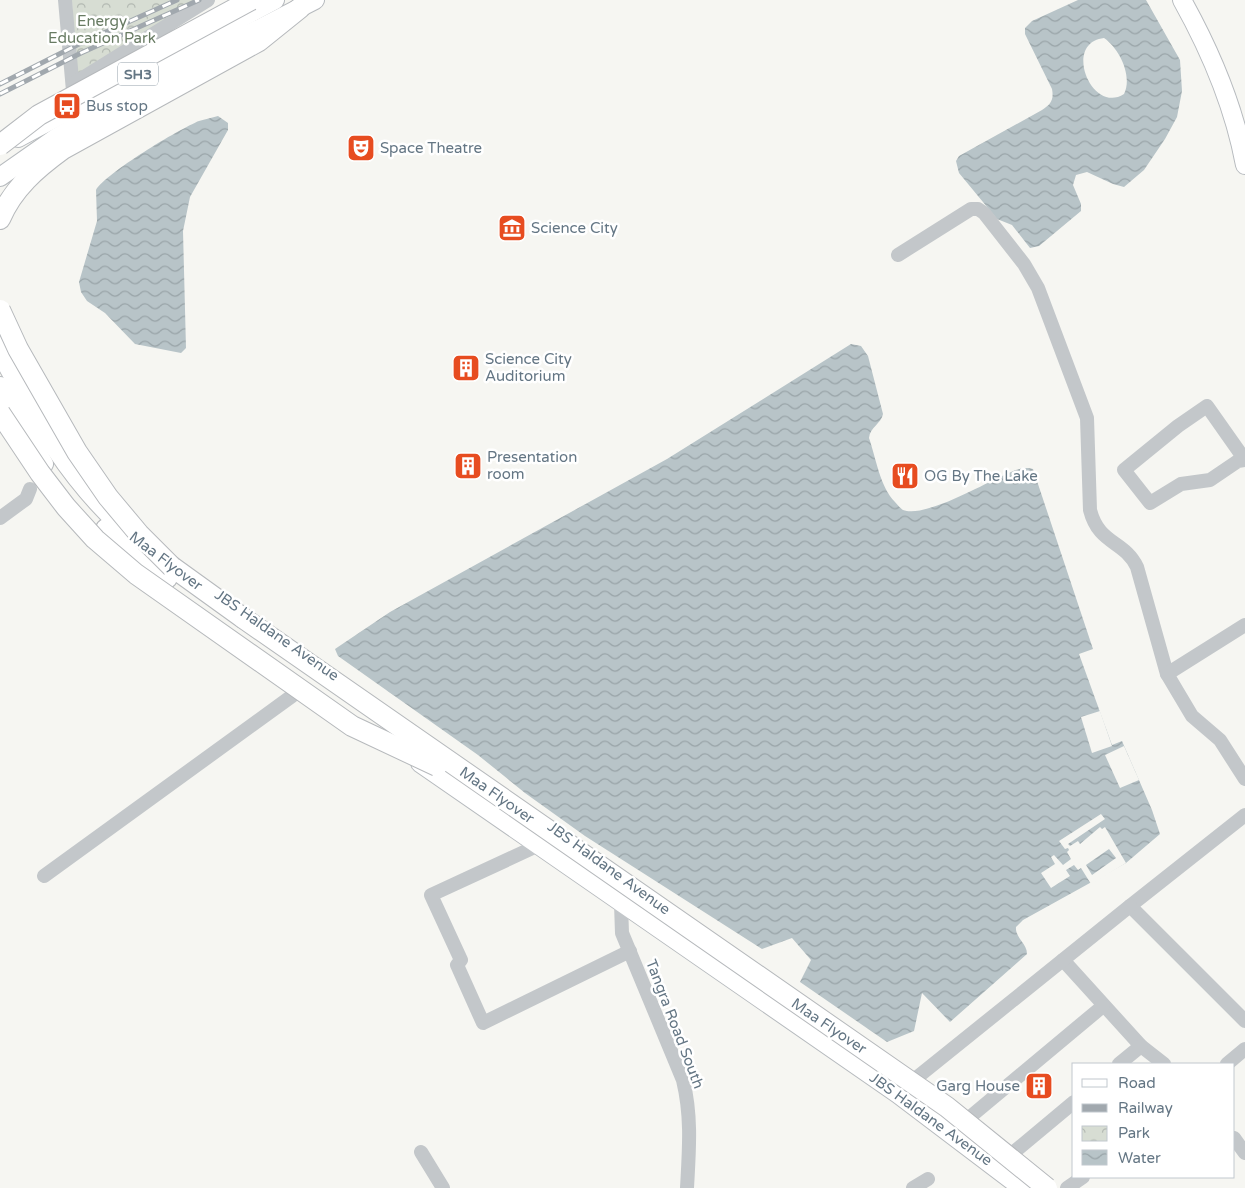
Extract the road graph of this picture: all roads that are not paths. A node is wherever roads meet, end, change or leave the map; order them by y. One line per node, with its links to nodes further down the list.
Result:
1 (65, 0): 7 (street)
2 (208, 0): 7 (street)
3 (251, 0): 9 (highway, bridge)
4 (275, 0): 8 (main road, SH3)
5 (1182, 0): 10 (main road)
6 (307, 4): 11 (main road, SH3); 12 (highway)
7 (73, 84): 8 (street)
8 (74, 109): 9 (main road, SH3)
9 (0, 146)
10 (1245, 165)
11 (0, 177)
12 (0, 219)
13 (898, 255): 25 (street)
14 (0, 310): 23 (highway, bridge)
15 (0, 336): 32 (main road, JBS Haldane Avenue)
16 (0, 350): 23 (highway, Maa Flyover, bridge)
17 (0, 373): 27 (highway, Maa Flyover, bridge)
18 (0, 386): 30 (main road, JBS Haldane Avenue)
19 (0, 413): 27 (highway, bridge)
20 (1245, 460): 20 (street)
21 (0, 509): 22 (street)
22 (0, 518)
23 (172, 567): 58 (highway, Maa Flyover, bridge)
24 (1245, 625): 25 (street)
25 (1167, 674): 28 (street)
26 (292, 696): 31 (street)
27 (437, 766): 57 (highway, Maa Flyover)
28 (1245, 779)
29 (1245, 815): 34 (street)
30 (539, 845): 33 (main road, JBS Haldane Avenue); 35 (street)
31 (44, 876)
32 (634, 886): 33 (street); 44 (main road, JBS Haldane Avenue)
33 (621, 904): 35 (street, Tangra Road South); 56 (main road, JBS Haldane Avenue)
34 (1130, 906): 36 (street); 38 (street)
35 (630, 951): 54 (street, Tangra Road South)
36 (1063, 960): 37 (street); 44 (street)
37 (1104, 1006): 39 (street); 46 (street)
38 (1245, 1021)
39 (1141, 1046): 41 (street); 42 (street)
40 (1245, 1049): 43 (street)
41 (1120, 1063)
42 (1163, 1063)
43 (1228, 1063)
44 (915, 1079): 46 (main road, JBS Haldane Avenue)
45 (1072, 1104): 49 (street)
46 (970, 1117): 49 (main road, JBS Haldane Avenue)
47 (1235, 1139): 50 (street)
48 (420, 1152): 53 (street)
49 (1014, 1152): 59 (main road, JBS Haldane Avenue)
50 (1245, 1152)
51 (1082, 1178): 60 (street)
52 (928, 1180): 55 (street)
53 (443, 1188)
54 (688, 1188)
55 (913, 1188)
56 (1022, 1188)
57 (1029, 1188)
58 (1047, 1188)
59 (1054, 1188)
60 (1067, 1188)

